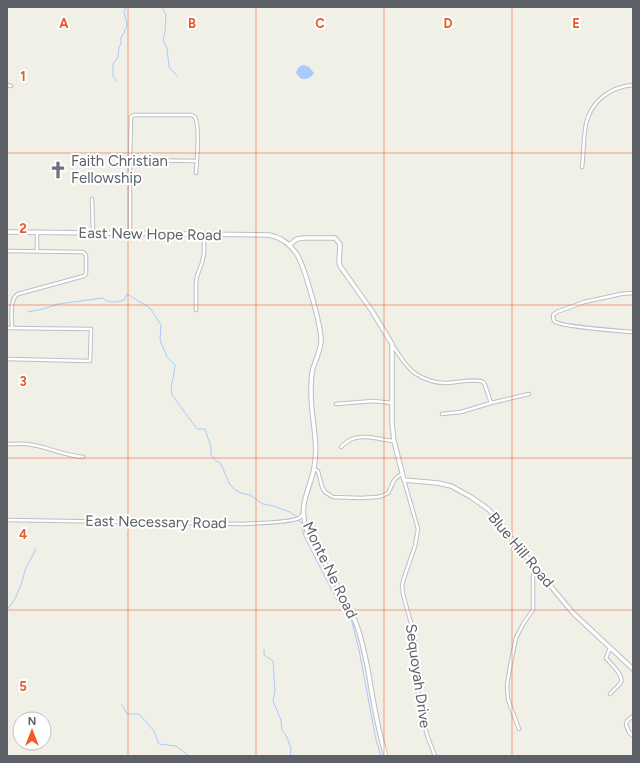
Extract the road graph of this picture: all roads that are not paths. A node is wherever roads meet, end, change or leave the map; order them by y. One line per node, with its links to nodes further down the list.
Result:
1 (7, 85): 3 (street)
2 (633, 85): 6 (street)
3 (11, 86)
4 (130, 160): 5 (street); 5 (street); 12 (street)
5 (197, 161): 7 (street)
6 (582, 167)
7 (196, 173)
8 (92, 199): 11 (street)
9 (7, 232): 10 (street, East New Hope Road)
10 (37, 233): 11 (street, East New Hope Road); 15 (street)
11 (93, 233): 12 (street, East New Hope Road)
12 (130, 233): 13 (street, East New Hope Road)
13 (204, 234): 14 (street, East New Hope Road); 18 (street)
14 (290, 246): 22 (street); 33 (street, Monte Ne Road)
15 (37, 250): 16 (street); 20 (street)
16 (7, 251)
17 (633, 293): 21 (street)
18 (196, 310)
19 (7, 328): 20 (street)
20 (12, 328): 23 (street)
21 (633, 332)
22 (392, 344): 25 (street); 26 (street)
23 (7, 359)
24 (528, 394): 26 (street)
25 (392, 403): 27 (street); 29 (street)
26 (490, 403): 28 (street)
27 (336, 404)
28 (442, 414)
29 (394, 441): 31 (street); 34 (street)
30 (7, 444): 32 (street)
31 (341, 447)
32 (83, 457)
33 (314, 469): 34 (street); 36 (street, Monte Ne Road)
34 (402, 474): 35 (street)
35 (404, 480): 38 (street, Blue Hill Road); 46 (street, Sequoyah Drive)
36 (303, 514): 37 (street, East Necessary Road); 45 (street, Monte Ne Road)
37 (7, 520)
38 (534, 565): 39 (street, Blue Hill Road); 43 (street)
39 (610, 648): 40 (street, Blue Hill Road); 41 (street)
40 (633, 669)
41 (610, 694)
42 (633, 716): 44 (street)
43 (519, 729)
44 (633, 736)
45 (386, 756)
46 (435, 756)

